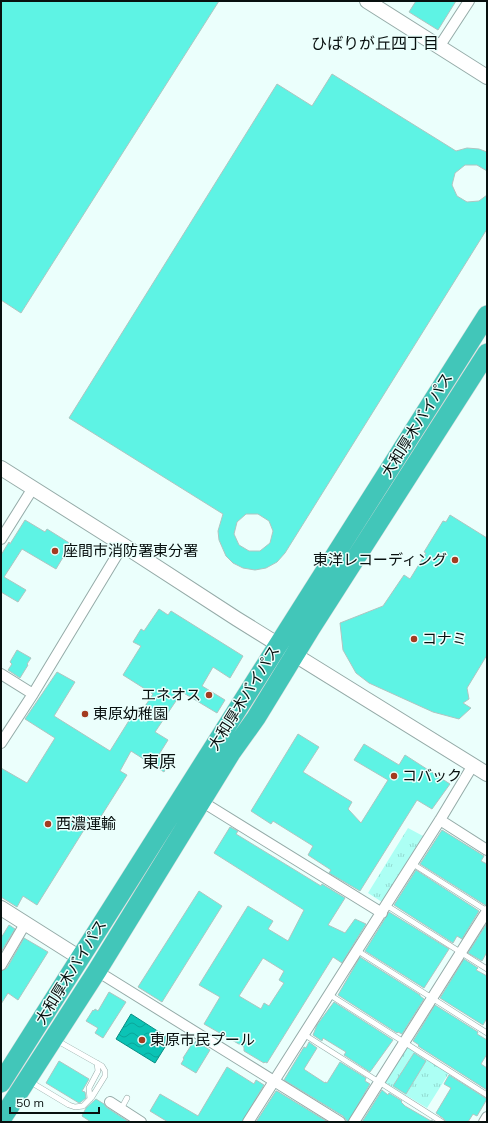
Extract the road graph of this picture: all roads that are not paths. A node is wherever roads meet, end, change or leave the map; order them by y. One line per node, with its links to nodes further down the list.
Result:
1 (367, 1): 3 (street)
2 (469, 1): 3 (street)
3 (440, 47): 4 (street)
4 (487, 77)
5 (487, 315): 11 (highway, 大和厚木バイパス)
6 (487, 353): 12 (highway, 大和厚木バイパス)
7 (1, 468): 8 (street)
8 (33, 488): 9 (street); 10 (street)
9 (1, 539)
10 (123, 545): 11 (street); 14 (street)
11 (278, 645): 12 (street); 28 (highway, 大和厚木バイパス)
12 (294, 655): 16 (street); 18 (highway, 大和厚木バイパス)
13 (1, 674): 14 (street)
14 (33, 694): 15 (street)
15 (1, 743)
16 (473, 765): 17 (street); 19 (street)
17 (487, 774)
18 (201, 801): 23 (street); 31 (highway, 大和厚木バイパス)
19 (440, 820): 20 (street); 21 (street)
20 (487, 850)
21 (412, 864): 23 (street); 24 (lane)
22 (1, 908): 25 (street)
23 (384, 909): 26 (street); 27 (lane)
24 (487, 911): 27 (street)
25 (26, 924): 28 (street); 29 (street)
26 (358, 951): 32 (street); 33 (lane)
27 (461, 952): 30 (lane); 33 (street)
28 (80, 958): 41 (highway, 大和厚木バイパス)
29 (1, 965)
30 (487, 969)
31 (97, 971): 36 (highway, 大和厚木バイパス); 40 (street)
32 (330, 995): 35 (street); 37 (lane)
33 (432, 998): 34 (lane); 37 (street)
34 (487, 1033)
35 (305, 1035): 40 (street); 42 (lane)
36 (54, 1038): 38 (lane); 39 (highway, 大和厚木バイパス)
37 (404, 1042): 42 (street); 43 (lane)
38 (97, 1063): 45 (lane); 45 (lane)
39 (27, 1080): 45 (lane); 49 (highway, 大和厚木バイパス)
40 (274, 1081): 51 (street); 52 (street)
41 (1, 1082)
42 (379, 1082): 53 (street); 54 (lane)
43 (487, 1095)
44 (127, 1098): 47 (lane)
45 (90, 1099)
46 (110, 1102): 47 (street)
47 (121, 1109): 50 (street)
48 (487, 1117): 55 (street)
49 (1, 1120)
50 (141, 1122)
51 (248, 1122)
52 (338, 1122)
53 (354, 1122)
54 (442, 1122)
55 (484, 1122)

